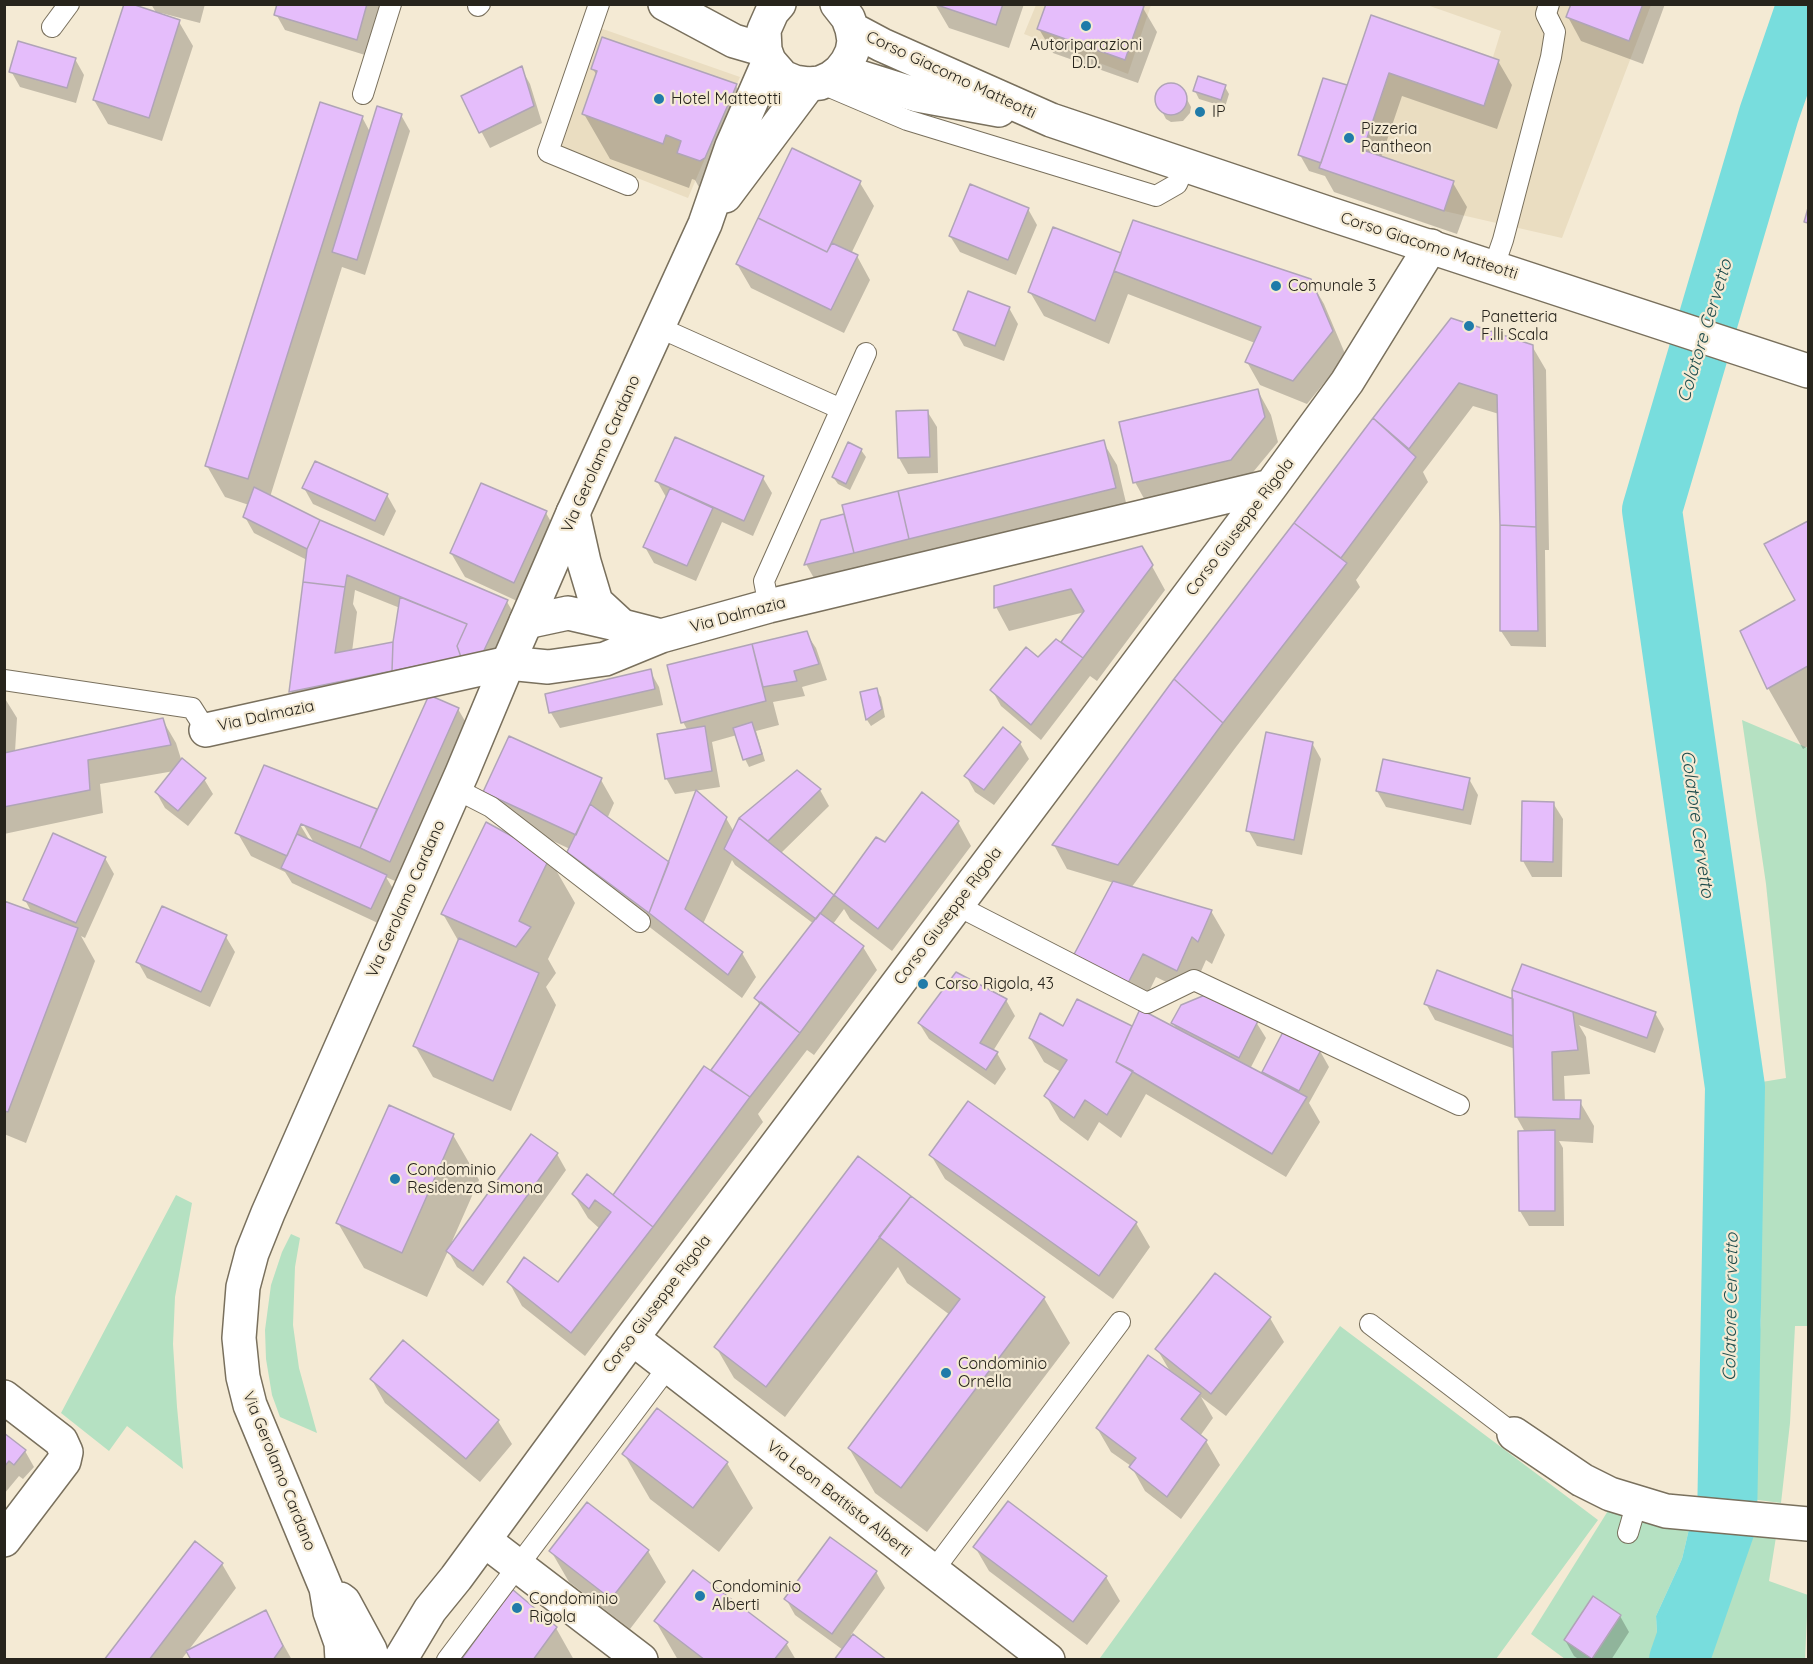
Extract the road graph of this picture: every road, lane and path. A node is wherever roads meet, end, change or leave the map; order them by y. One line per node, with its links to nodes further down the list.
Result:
1 (69, 4): 8 (lane)
2 (391, 4): 11 (lane)
3 (599, 4): 14 (lane)
4 (665, 4): 9 (street)
5 (779, 4): 9 (street, Via Gerolamo Cardano)
6 (1549, 4): 17 (lane)
7 (844, 12): 10 (street, Via Gerolamo Cardano); 12 (street, Corso Giacomo Matteotti)
8 (52, 27)
9 (767, 56): 10 (street, Corso Giacomo Matteotti); 15 (street, Via Gerolamo Cardano)
10 (823, 79): 12 (street, Corso Giacomo Matteotti); 13 (lane); 15 (street, Via Gerolamo Cardano)
11 (363, 94)
12 (1050, 120): 13 (street, Corso Giacomo Matteotti)
13 (1185, 166): 16 (street, Corso Giacomo Matteotti)
14 (628, 186)
15 (705, 224): 18 (street, Via Gerolamo Cardano)
16 (1431, 246): 17 (street, Corso Giacomo Matteotti); 22 (street, Corso Giuseppe Rigola)
17 (1494, 267): 20 (street, Corso Giacomo Matteotti)
18 (658, 327): 21 (lane); 23 (street, Via Gerolamo Cardano)
19 (866, 353): 21 (lane)
20 (1809, 371)
21 (841, 409): 24 (lane)
22 (1271, 486): 24 (street, Via Dalmazia); 32 (street, Corso Giuseppe Rigola)
23 (573, 513): 25 (street, Via Gerolamo Cardano); 26 (street)
24 (769, 606): 27 (street, Via Dalmazia)
25 (526, 622): 26 (street); 28 (street, Via Gerolamo Cardano)
26 (622, 626): 27 (street)
27 (661, 636): 28 (street, Via Dalmazia)
28 (508, 663): 30 (street, Via Dalmazia); 31 (street, Via Gerolamo Cardano)
29 (4, 680): 30 (lane)
30 (206, 730)
31 (454, 788): 33 (lane); 49 (street, Via Gerolamo Cardano)
32 (956, 905): 34 (lane); 37 (street, Corso Giuseppe Rigola)
33 (640, 922)
34 (1459, 1105)
35 (1120, 1322): 47 (lane)
36 (1370, 1324): 40 (lane)
37 (632, 1338): 38 (street, Via Leon Battista Alberti); 45 (street, Corso Giuseppe Rigola)
38 (669, 1366): 46 (lane); 47 (street, Via Leon Battista Alberti)
39 (4, 1397): 44 (street)
40 (1514, 1434): 41 (street)
41 (1652, 1507): 42 (street); 43 (lane)
42 (1797, 1523)
43 (1628, 1533)
44 (4, 1540)
45 (484, 1540): 46 (street); 48 (street, Corso Giuseppe Rigola)
46 (517, 1566): 54 (lane); 55 (street)
47 (933, 1571): 56 (street, Via Leon Battista Alberti)
48 (456, 1578): 52 (street, Corso Giuseppe Rigola); 53 (street, Corso Giuseppe Rigola)
49 (326, 1588): 50 (street, Via Gerolamo Cardano); 51 (street, Via Gerolamo Cardano)
50 (342, 1659)
51 (373, 1659)
52 (400, 1659)
53 (421, 1659)
54 (447, 1659)
55 (641, 1659)
56 (1048, 1659)

